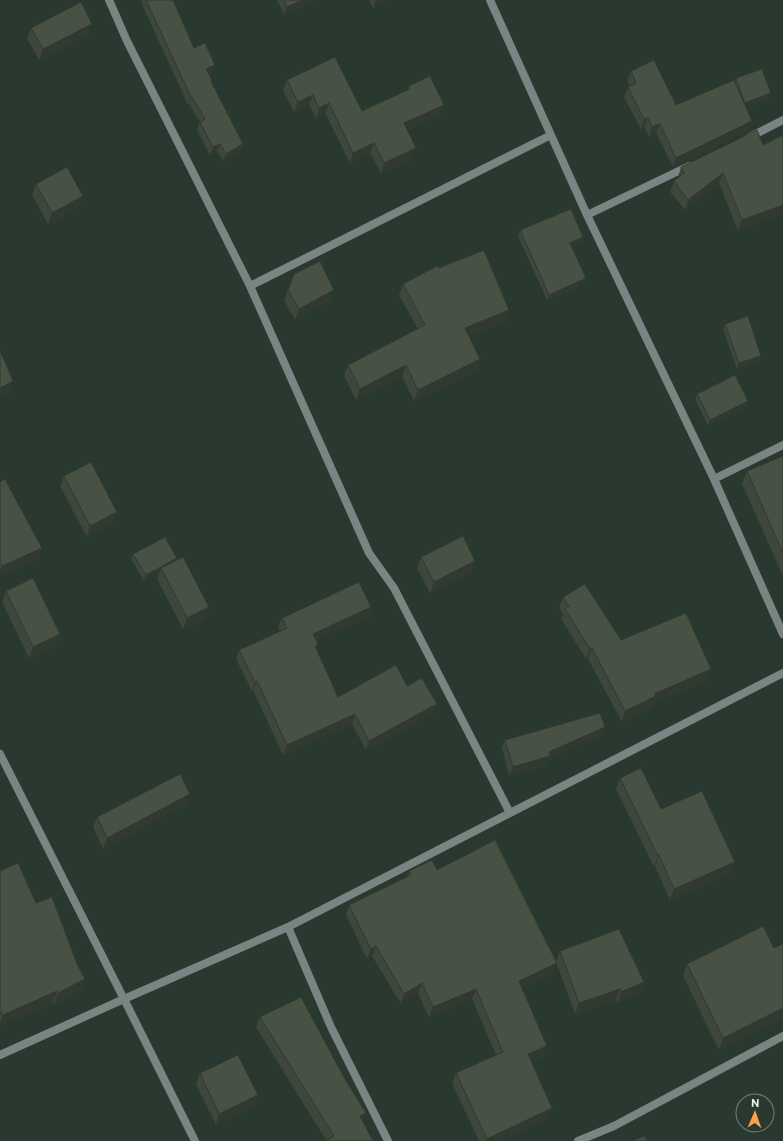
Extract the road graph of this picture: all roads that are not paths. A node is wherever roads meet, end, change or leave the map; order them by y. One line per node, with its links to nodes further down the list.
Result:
1 (109, 0): 8 (street)
2 (490, 0): 4 (street)
3 (783, 120): 5 (street)
4 (551, 135): 7 (street); 8 (street)
5 (741, 141)
6 (699, 162): 7 (street)
7 (587, 215): 10 (street)
8 (250, 286): 14 (street)
9 (783, 445): 10 (street)
10 (714, 479): 11 (street)
11 (783, 634)
12 (783, 673): 14 (street)
13 (0, 754): 16 (street)
14 (510, 813): 15 (street)
15 (288, 927): 16 (street); 20 (street)
16 (124, 998): 18 (street); 19 (street)
17 (783, 1036): 21 (street)
18 (0, 1055)
19 (195, 1141)
20 (388, 1141)
21 (578, 1141)

